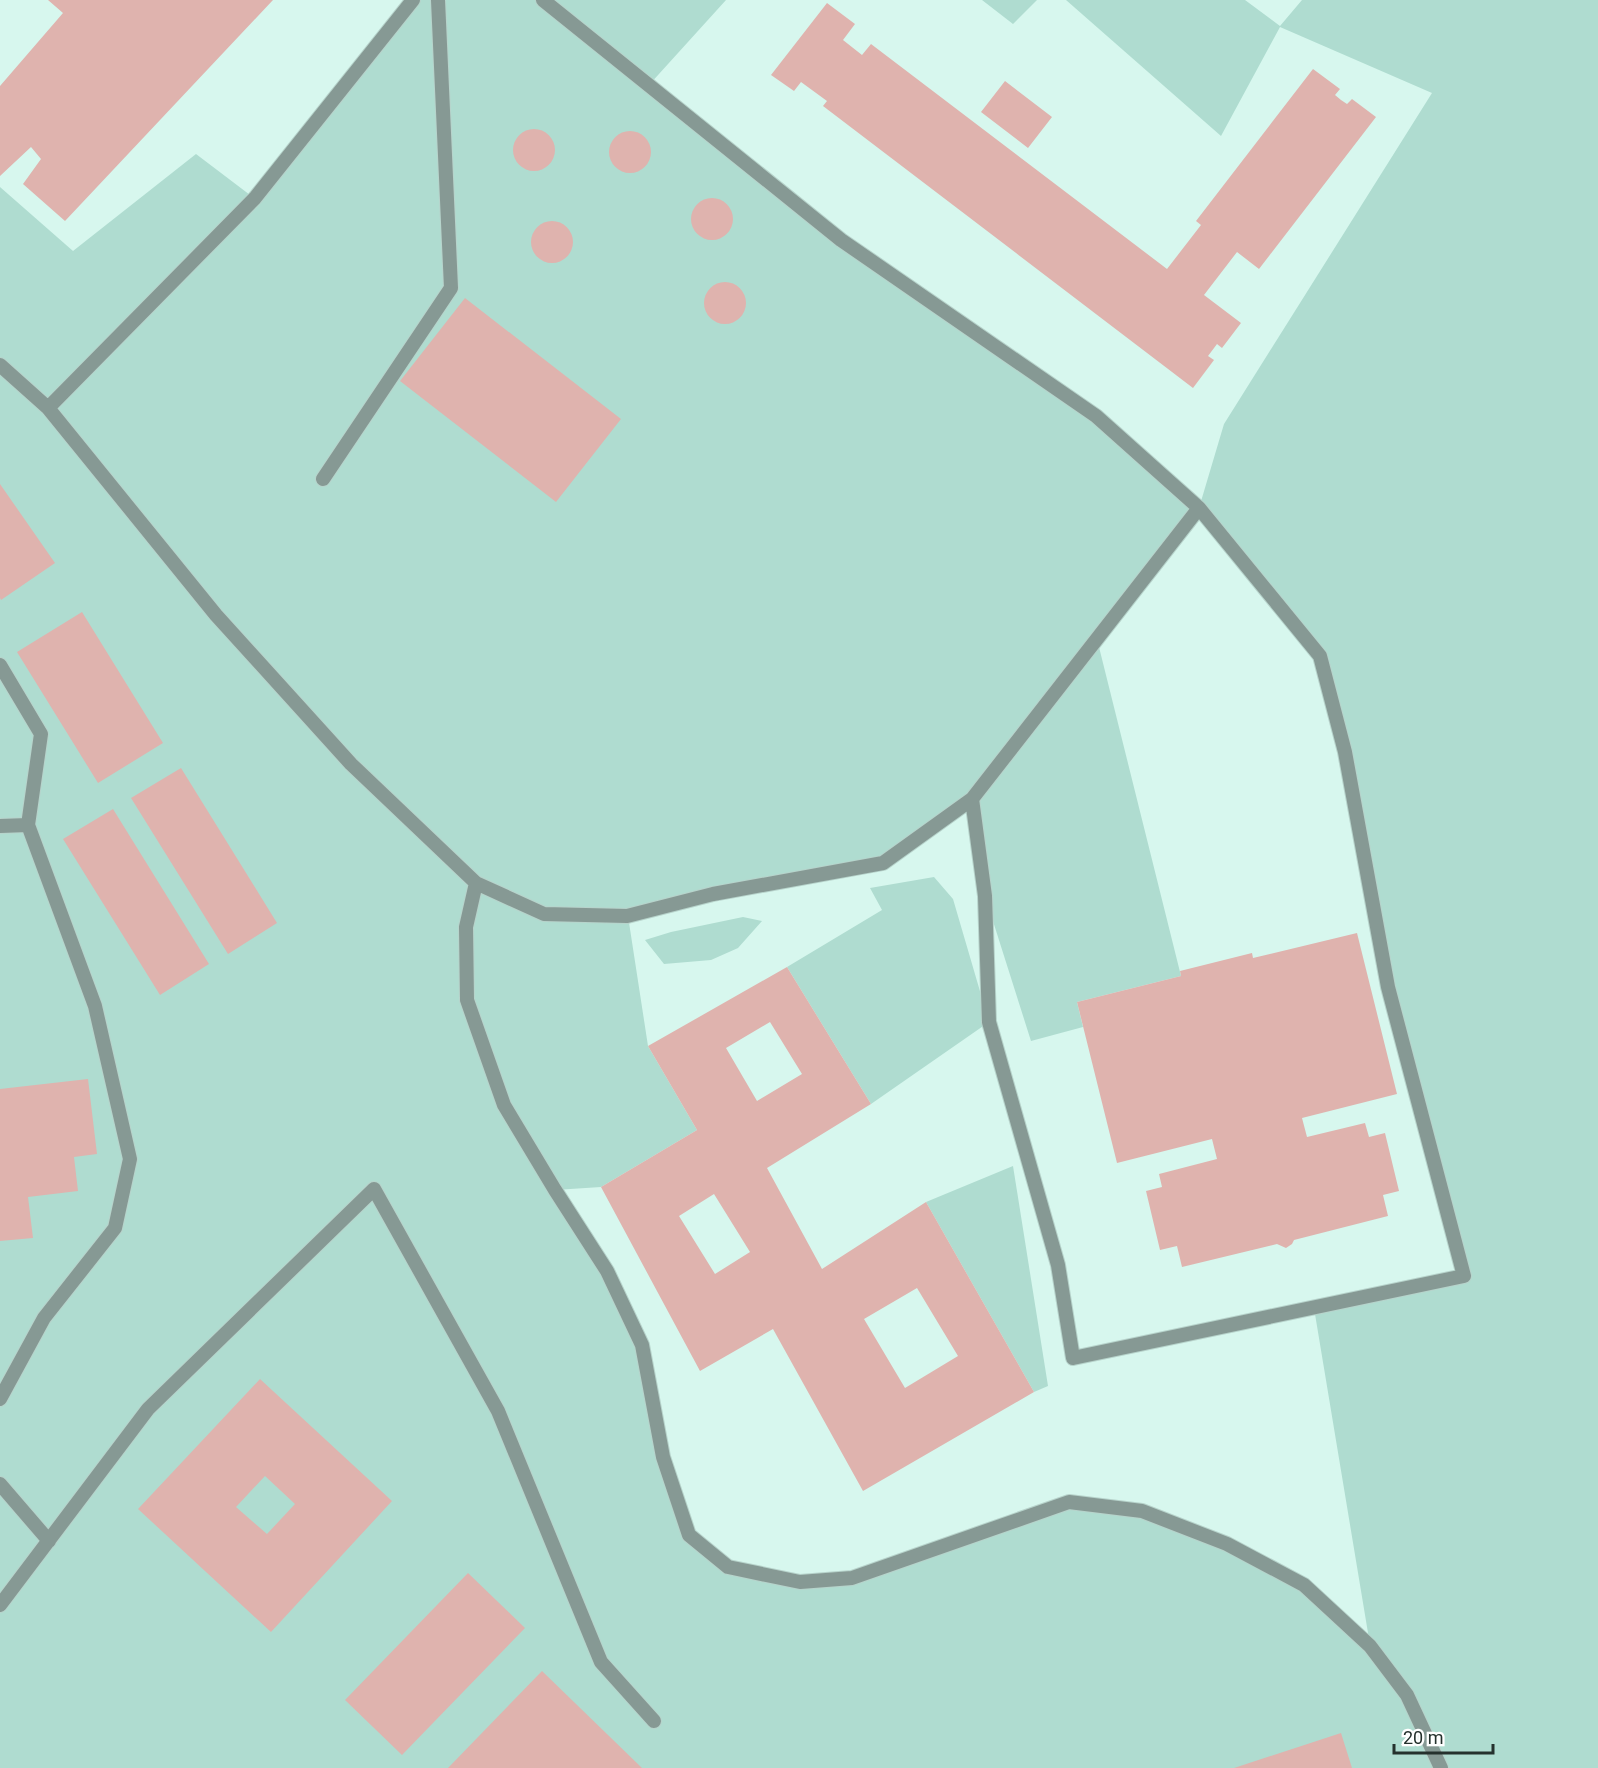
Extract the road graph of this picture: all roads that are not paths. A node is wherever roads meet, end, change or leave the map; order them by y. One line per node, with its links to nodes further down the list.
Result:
1 (413, 0): 5 (lane)
2 (438, 0): 6 (lane)
3 (543, 0): 7 (lane)
4 (0, 364): 5 (lane)
5 (48, 408): 12 (lane)
6 (322, 479)
7 (1199, 508): 9 (lane); 9 (lane)
8 (0, 665): 10 (lane)
9 (972, 799): 12 (lane)
10 (28, 825): 11 (lane); 13 (lane)
11 (0, 826)
12 (476, 884): 18 (lane)
13 (0, 1399)
14 (0, 1484): 15 (lane)
15 (49, 1540): 16 (lane); 17 (lane)
16 (0, 1605)
17 (654, 1721)
18 (1441, 1768)

